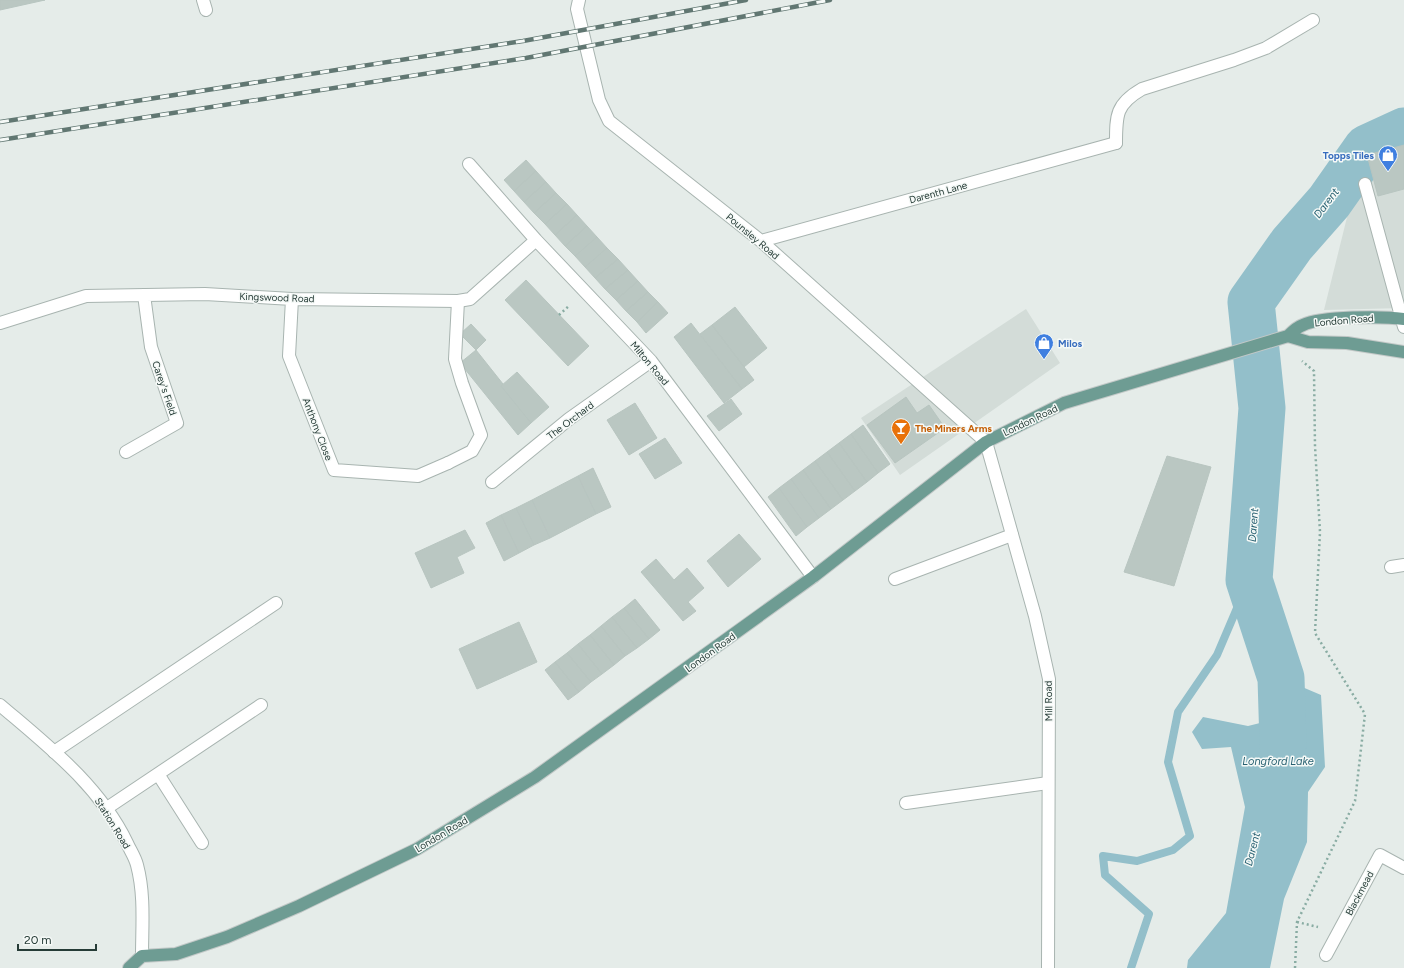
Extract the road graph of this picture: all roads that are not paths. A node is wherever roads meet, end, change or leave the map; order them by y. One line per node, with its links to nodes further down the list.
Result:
1 (579, 0): 6 (street, Pounsley Road)
2 (1313, 20): 6 (street, Darenth Lane)
3 (469, 164): 5 (street, Milton Road)
4 (1365, 184): 10 (street)
5 (536, 240): 9 (street, Kingswood Road); 14 (street, Milton Road)
6 (761, 241): 15 (street, Pounsley Road)
7 (144, 295): 8 (street, Kingswood Road); 11 (street, Kingswood Road); 16 (street, Carey's Field)
8 (292, 299): 9 (street, Kingswood Road); 9 (street, Anthony Close)
9 (458, 301)
10 (1403, 322): 12 (main road, London Road)
11 (0, 323)
12 (1282, 337): 13 (main road, London Road); 15 (main road, London Road)
13 (1404, 352)
14 (651, 361): 17 (street, The Orchard); 21 (street, Milton Road)
15 (986, 442): 18 (street, Mill Road); 21 (main road, London Road)
16 (126, 452)
17 (492, 482)
18 (1012, 535): 22 (street); 28 (street, Mill Road)
19 (1404, 565): 20 (street)
20 (1391, 567)
21 (813, 577): 34 (main road, London Road)
22 (895, 579)
23 (276, 603): 26 (street)
24 (0, 705): 26 (street, Station Road)
25 (261, 705): 27 (street)
26 (54, 752): 30 (street, Station Road)
27 (158, 774): 30 (street); 31 (street)
28 (1048, 783): 29 (street); 36 (street, Mill Road)
29 (906, 803)
30 (107, 808): 34 (street, Station Road)
31 (202, 843)
32 (1404, 868): 33 (street, Blackmead)
33 (1326, 955)
34 (142, 956): 35 (main road)
35 (129, 968)
36 (1048, 968)

